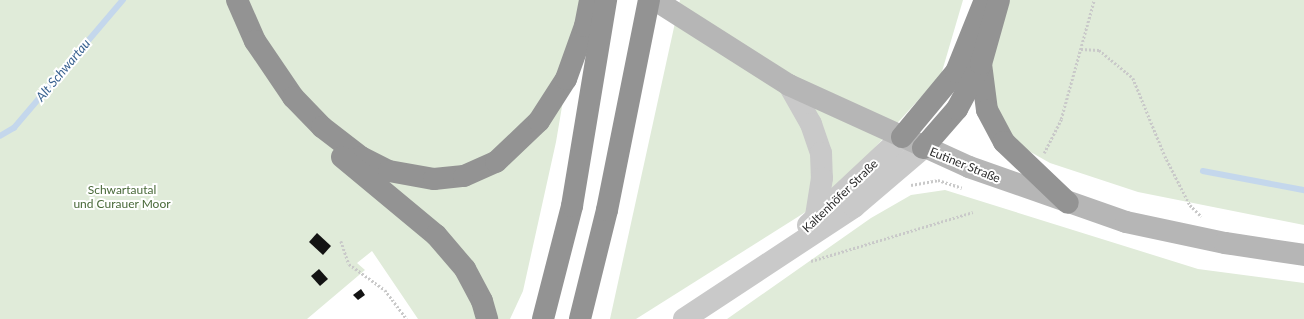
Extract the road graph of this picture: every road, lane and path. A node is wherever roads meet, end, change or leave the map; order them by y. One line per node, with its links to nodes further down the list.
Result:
1 (225, 0): 27 (highway)
2 (237, 0): 3 (highway)
3 (590, 0)
4 (606, 0): 28 (highway)
5 (649, 0): 29 (highway)
6 (655, 0): 12 (main road, Eutiner Straße)
7 (985, 0): 13 (highway)
8 (1000, 0): 11 (highway)
9 (1094, 0): 10 (path)
10 (1081, 49): 15 (path); 21 (path)
11 (981, 64): 14 (highway); 18 (highway)
12 (789, 85): 13 (main road, Eutiner Straße); 20 (street)
13 (902, 137): 14 (main road, Eutiner Straße); 20 (street, Kaltenhöfer Straße)
14 (923, 148): 18 (main road, Eutiner Straße); 24 (street, Kaltenhöfer Straße)
15 (1044, 154)
16 (909, 186): 17 (path)
17 (968, 190)
18 (1068, 203): 23 (main road, Eutiner Straße)
19 (973, 212): 25 (path)
20 (816, 217): 24 (street, Kaltenhöfer Straße)
21 (1205, 221)
22 (341, 241): 26 (path)
23 (1304, 255)
24 (779, 257): 30 (street, Kaltenhöfer Straße)
25 (810, 257)
26 (406, 319)
27 (487, 319)
28 (543, 319)
29 (580, 319)
30 (684, 319)

